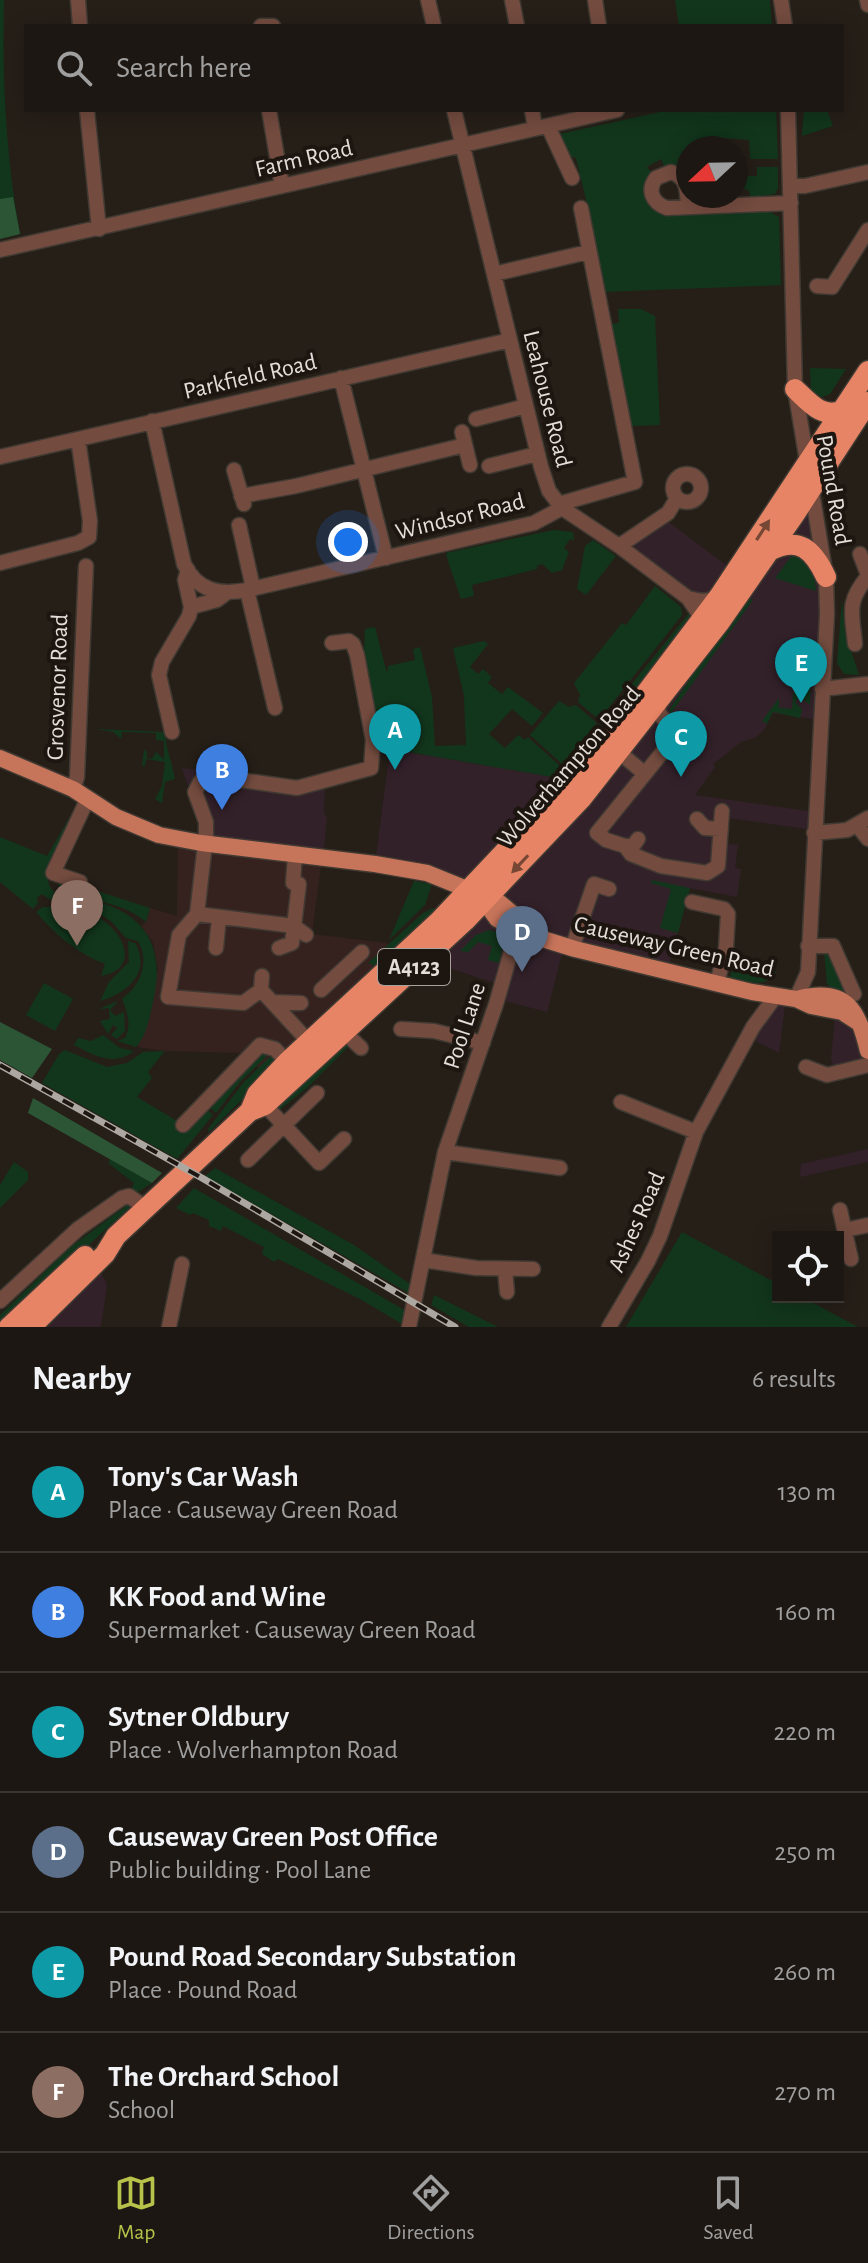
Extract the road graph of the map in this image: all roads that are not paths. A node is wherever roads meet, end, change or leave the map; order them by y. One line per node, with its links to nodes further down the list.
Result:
1 (78, 0): 6 (street)
2 (428, 0): 7 (street)
3 (512, 0): 8 (street)
4 (595, 0): 9 (street)
5 (781, 2): 10 (street)
6 (80, 24)
7 (434, 24)
8 (517, 24)
9 (599, 24)
10 (783, 24)
11 (87, 112): 26 (street)
12 (269, 112): 21 (street)
13 (454, 112): 18 (street, Leahouse Road)
14 (533, 112): 17 (street)
15 (606, 112): 17 (street, Farm Road)
16 (788, 112): 22 (street, Pound Road)
17 (541, 127): 18 (street, Farm Road); 20 (street)
18 (462, 145): 21 (street, Farm Road); 30 (street, Leahouse Road)
19 (868, 172): 22 (street)
20 (572, 178)
21 (282, 186): 26 (street, Farm Road)
22 (790, 186): 23 (street, Pound Road)
23 (791, 203): 24 (street); 35 (street, Pound Road)
24 (748, 205)
25 (581, 208): 29 (street)
26 (99, 229): 28 (street, Farm Road)
27 (868, 230): 31 (street)
28 (0, 250)
29 (588, 252): 30 (street); 51 (street, Windsor Road)
30 (494, 274): 32 (street, Leahouse Road)
31 (817, 286)
32 (510, 340): 34 (street, Parkfield Road); 37 (street, Leahouse Road)
33 (868, 371): 38 (highway, Wolverhampton Road / A4123)
34 (341, 378): 40 (street, Parkfield Road); 47 (street)
35 (795, 389): 38 (highway); 46 (street, Pound Road)
36 (868, 402): 49 (highway, Wolverhampton Road / A4123)
37 (526, 406): 39 (street); 42 (street, Leahouse Road)
38 (841, 411): 46 (highway, Wolverhampton Road / A4123)
39 (476, 419)
40 (152, 421): 41 (street, Parkfield Road); 59 (street)
41 (78, 439): 43 (street, Parkfield Road); 57 (street)
42 (537, 454): 45 (street); 51 (street, Leahouse Road)
43 (0, 457)
44 (470, 465): 47 (street)
45 (489, 466)
46 (808, 466): 49 (street, Pound Road); 64 (highway, Wolverhampton Road / A4123, one-way to 46)
47 (364, 469): 48 (street); 56 (street)
48 (234, 470)
49 (811, 488): 54 (highway, Wolverhampton Road / A4123); 61 (street, Pound Road)
50 (677, 498): 53 (street)
51 (561, 506): 53 (street); 56 (street, Windsor Road)
52 (239, 525): 62 (street)
53 (619, 546): 65 (street)
54 (769, 551): 61 (highway); 67 (highway, Wolverhampton Road / A4123)
55 (860, 554): 60 (street)
56 (386, 558): 62 (street, Windsor Road)
57 (0, 563)
58 (86, 566): 83 (street, Grosvenor Road)
59 (188, 570): 63 (street); 66 (street)
60 (868, 576): 69 (street)
61 (826, 577): 71 (street, Pound Road)
62 (250, 589): 63 (street, Windsor Road); 75 (street)
63 (225, 594): 66 (street, Windsor Road)
64 (720, 595): 65 (street); 67 (highway, Wolverhampton Road / A4123)
65 (688, 598): 67 (street)
66 (191, 607): 78 (street)
67 (712, 620): 74 (highway, Wolverhampton Road / A4123); 76 (highway, Wolverhampton Road / A4123)
68 (332, 643): 90 (street)
69 (855, 644)
70 (808, 657): 71 (street)
71 (824, 658): 73 (street, Pound Road)
72 (868, 684): 73 (street)
73 (822, 689): 88 (street, Pound Road)
74 (660, 702): 76 (street); 77 (highway, Wolverhampton Road / A4123); 82 (street)
75 (275, 708)
76 (635, 710): 94 (highway, Wolverhampton Road / A4123)
77 (636, 731): 80 (street); 81 (highway, Wolverhampton Road / A4123)
78 (172, 732)
79 (0, 758): 83 (main road, Causeway Green Road)
80 (626, 758): 81 (street); 82 (street)
81 (602, 774): 94 (highway, Wolverhampton Road / A4123, one-way to 94)
82 (651, 777): 87 (street)
83 (80, 794): 90 (main road, Causeway Green Road); 92 (street, Grosvenor Road)
84 (722, 811): 87 (street)
85 (697, 819): 87 (street)
86 (862, 822): 88 (street); 89 (street)
87 (721, 829)
88 (814, 833): 104 (street, Pound Road)
89 (868, 839)
90 (206, 844): 91 (main road, Causeway Green Road); 97 (street)
91 (295, 855): 94 (main road, Causeway Green Road); 99 (street)
92 (80, 882)
93 (609, 889): 106 (street)
94 (476, 896): 96 (main road, Causeway Green Road); 100 (main road, Causeway Green Road); 108 (highway, Wolverhampton Road / A4123); 117 (highway, Wolverhampton Road / A4123)
95 (692, 902): 107 (street)
96 (512, 913): 100 (street); 102 (main road, Causeway Green Road)
97 (197, 914): 98 (street); 114 (street)
98 (225, 916): 99 (street); 103 (street)
99 (294, 926): 101 (street); 105 (street)
100 (517, 931): 102 (main road, Causeway Green Road); 121 (street, Pool Lane)
101 (306, 935)
102 (542, 937): 106 (main road, Causeway Green Road)
103 (219, 943)
104 (808, 946): 110 (street, Pound Road); 112 (street)
105 (279, 948)
106 (572, 948): 107 (main road, Causeway Green Road)
107 (717, 983): 111 (main road, Causeway Green Road)
108 (371, 986): 109 (street); 117 (highway, Wolverhampton Road / A4123)
109 (321, 990)
110 (808, 991): 113 (main road, Causeway Green Road); 116 (main road, Causeway Green Road)
111 (752, 992): 113 (main road, Causeway Green Road); 118 (street)
112 (854, 994)
113 (775, 997): 118 (street, Ashes Road)
114 (272, 1002): 115 (street); 120 (street)
115 (301, 1003)
116 (863, 1021): 123 (main road)
117 (334, 1025): 120 (highway, Wolverhampton Road / A4123); 122 (street); 129 (highway, Wolverhampton Road / A4123)
118 (753, 1027): 132 (street, Ashes Road)
119 (401, 1029): 121 (street)
120 (309, 1042): 124 (highway, Wolverhampton Road / A4123)
121 (483, 1043): 134 (street, Pool Lane)
122 (361, 1048)
123 (868, 1051)
124 (287, 1062): 129 (highway, Wolverhampton Road / A4123); 130 (street)
125 (868, 1065): 126 (street)
126 (806, 1067)
127 (317, 1093): 131 (street)
128 (621, 1102): 132 (street)
129 (257, 1108): 131 (street); 137 (highway, Wolverhampton Road / A4123)
130 (183, 1125)
131 (282, 1125): 133 (street); 135 (street)
132 (696, 1132): 152 (street, Ashes Road)
133 (344, 1139)
134 (445, 1152): 136 (street); 142 (street, Pool Lane)
135 (248, 1160)
136 (560, 1168)
137 (146, 1208): 147 (street); 148 (highway, Wolverhampton Road / A4123)
138 (840, 1210): 140 (street)
139 (868, 1225): 140 (street)
140 (845, 1230): 141 (street)
141 (851, 1259)
142 (423, 1260): 144 (street); 151 (street, Pool Lane)
143 (182, 1264): 150 (street)
144 (505, 1269): 145 (street); 146 (street)
145 (533, 1269)
146 (507, 1292)
147 (0, 1301)
148 (37, 1314): 149 (highway, Wolverhampton Road / A4123)
149 (9, 1327)
150 (169, 1327)
151 (409, 1327)
152 (609, 1327)

